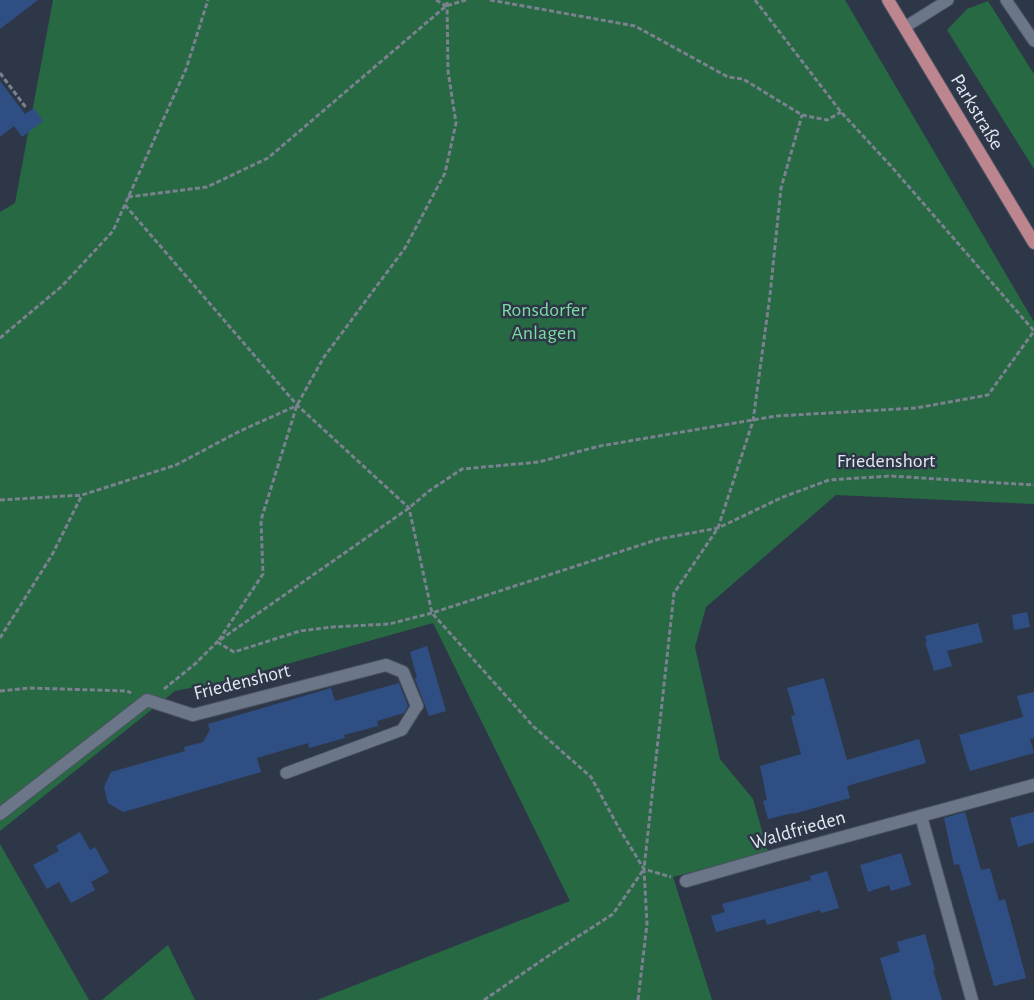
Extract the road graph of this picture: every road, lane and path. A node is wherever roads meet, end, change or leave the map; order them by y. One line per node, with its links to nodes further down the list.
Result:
1 (208, 0): 17 (path)
2 (436, 0): 10 (path)
3 (447, 0): 10 (path)
4 (466, 0): 10 (path)
5 (490, 0): 16 (path)
6 (888, 0): 11 (main road, Parkstraße)
7 (948, 0): 11 (lane)
8 (1006, 0): 12 (lane)
9 (756, 1): 15 (path)
10 (446, 6): 17 (path); 22 (path)
11 (904, 27): 19 (main road, Parkstraße)
12 (1034, 41)
13 (0, 73): 14 (path)
14 (27, 109)
15 (841, 112): 16 (path); 20 (path)
16 (802, 115): 23 (path)
17 (128, 197): 18 (path)
18 (125, 205): 21 (path); 22 (path)
19 (1034, 243)
20 (1034, 331): 23 (path)
21 (0, 338)
22 (297, 405): 25 (path); 27 (path); 31 (path)
23 (753, 421): 27 (path); 28 (path)
24 (1034, 485): 28 (path, Friedenshort)
25 (82, 495): 26 (path); 30 (path)
26 (0, 500)
27 (410, 508): 29 (path); 31 (path)
28 (718, 528): 29 (path, Friedenshort); 39 (path)
29 (432, 613): 31 (path, Friedenshort); 39 (path)
30 (0, 638)
31 (217, 642): 33 (path)
32 (0, 691): 33 (path)
33 (147, 700): 34 (street, Friedenshort); 37 (street)
34 (417, 706): 35 (lane)
35 (286, 774)
36 (1034, 785): 38 (street, Waldfrieden)
37 (0, 814)
38 (921, 816): 40 (street, Waldfrieden); 43 (street)
39 (644, 869): 40 (path); 41 (path); 42 (path)
40 (686, 882)
41 (484, 1000)
42 (638, 1000)
43 (972, 1000)

